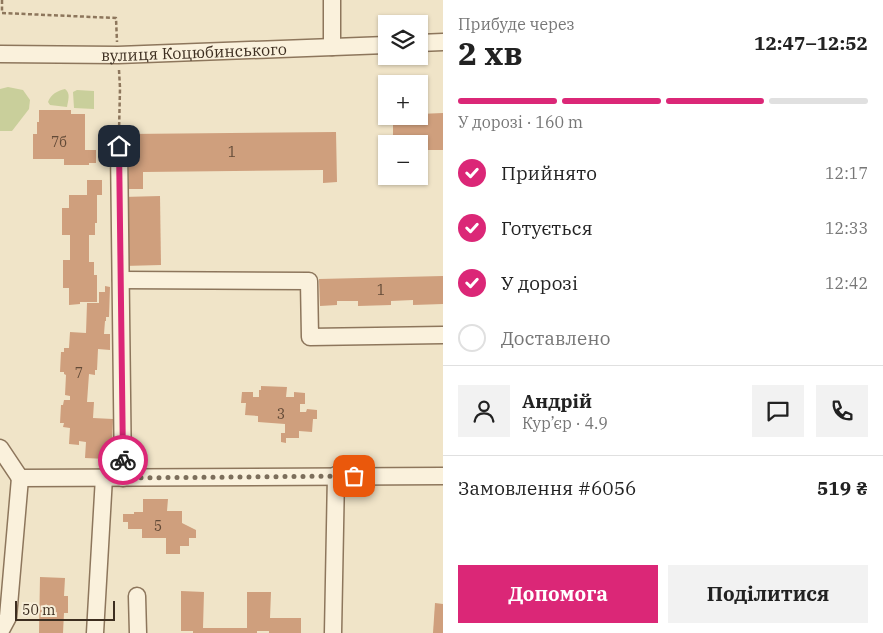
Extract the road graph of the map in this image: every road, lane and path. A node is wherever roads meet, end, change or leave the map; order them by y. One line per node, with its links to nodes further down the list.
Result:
1 (2, 0): 8 (path)
2 (332, 0): 6 (street)
3 (443, 42): 4 (street)
4 (428, 43)
5 (378, 45): 6 (street, вулиця Коцюбинського)
6 (332, 47): 8 (street, вулиця Коцюбинського)
7 (0, 54): 8 (street, вулиця Коцюбинського)
8 (118, 55): 9 (path)
9 (119, 146): 10 (street)
10 (121, 280): 11 (street); 17 (street)
11 (443, 335)
12 (0, 448): 16 (street)
13 (336, 475): 14 (street); 17 (street); 22 (street)
14 (443, 476)
15 (104, 477): 16 (street); 17 (street); 20 (street)
16 (20, 478): 19 (street)
17 (123, 478)
18 (137, 596): 21 (street)
19 (0, 632)
20 (95, 633)
21 (138, 633)
22 (333, 633)

